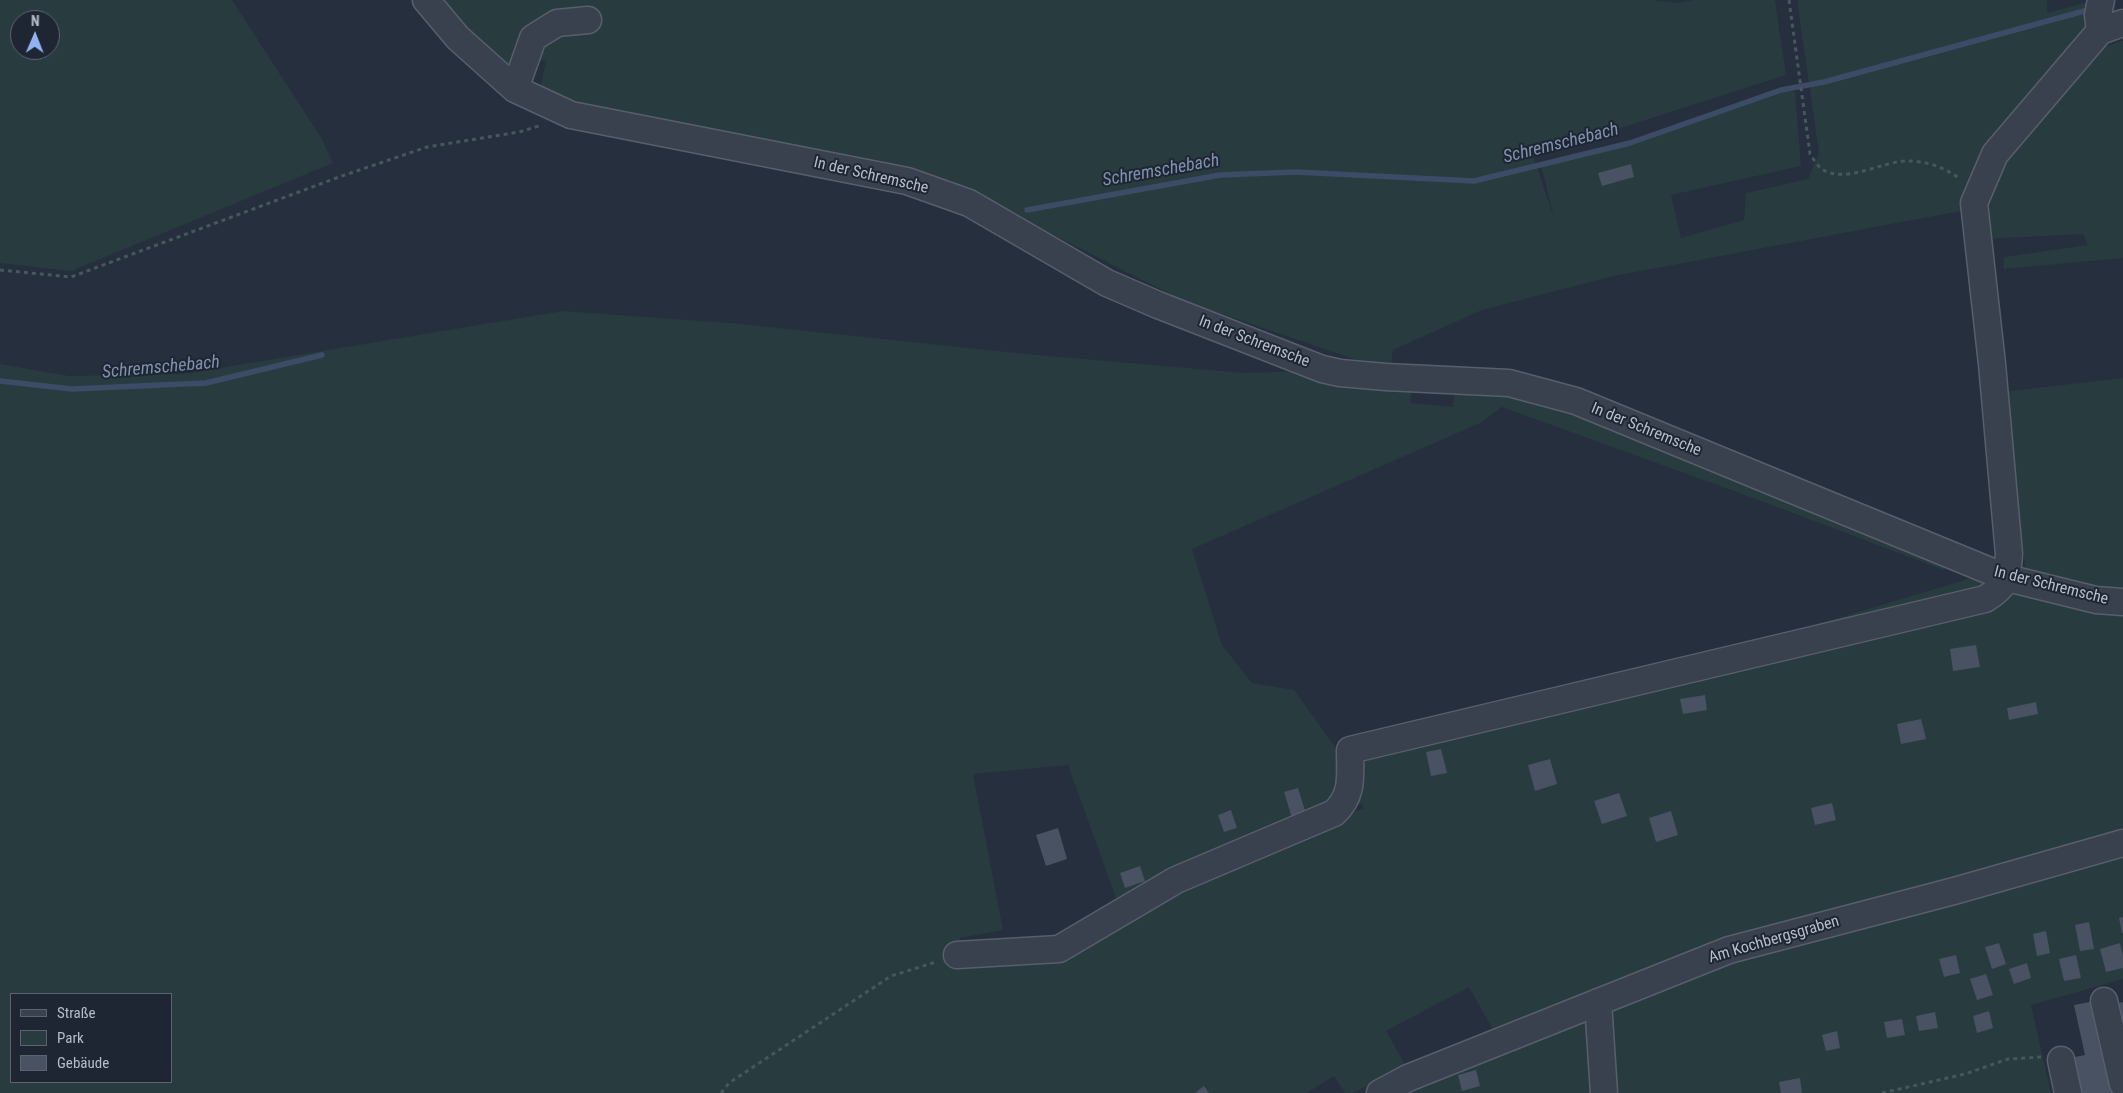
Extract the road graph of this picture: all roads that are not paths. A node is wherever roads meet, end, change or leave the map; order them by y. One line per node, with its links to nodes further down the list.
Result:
1 (426, 0): 5 (street, In der Schremsche)
2 (2101, 0): 4 (street)
3 (588, 20): 5 (street)
4 (2111, 27): 6 (street)
5 (515, 89): 6 (street, In der Schremsche)
6 (2007, 578): 7 (street, In der Schremsche); 9 (street)
7 (2123, 602)
8 (2123, 843): 11 (street, Am Kochbergsgraben)
9 (956, 955)
10 (2104, 1001): 13 (street)
11 (1598, 1002): 14 (street, Am Kochbergsgraben); 15 (street)
12 (2061, 1060): 16 (street)
13 (2123, 1084)
14 (1380, 1093)
15 (1604, 1093)
16 (2068, 1093)

